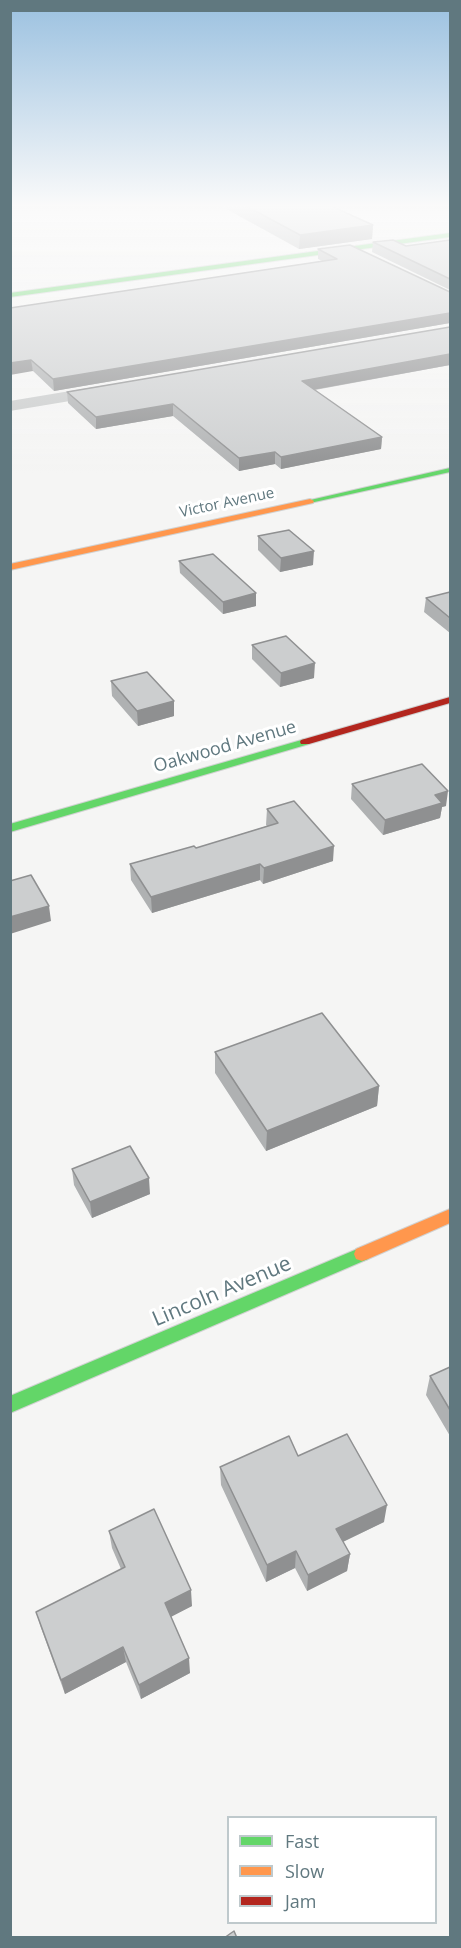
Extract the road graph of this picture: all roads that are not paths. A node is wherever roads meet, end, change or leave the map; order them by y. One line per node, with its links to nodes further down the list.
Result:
1 (126, 386): 2 (street)
2 (10, 406)
3 (450, 470): 4 (street, Victor Avenue)
4 (10, 567)
5 (450, 700): 6 (street, Oakwood Avenue)
6 (10, 828)
7 (450, 1216): 8 (street, Lincoln Avenue)
8 (10, 1405)

